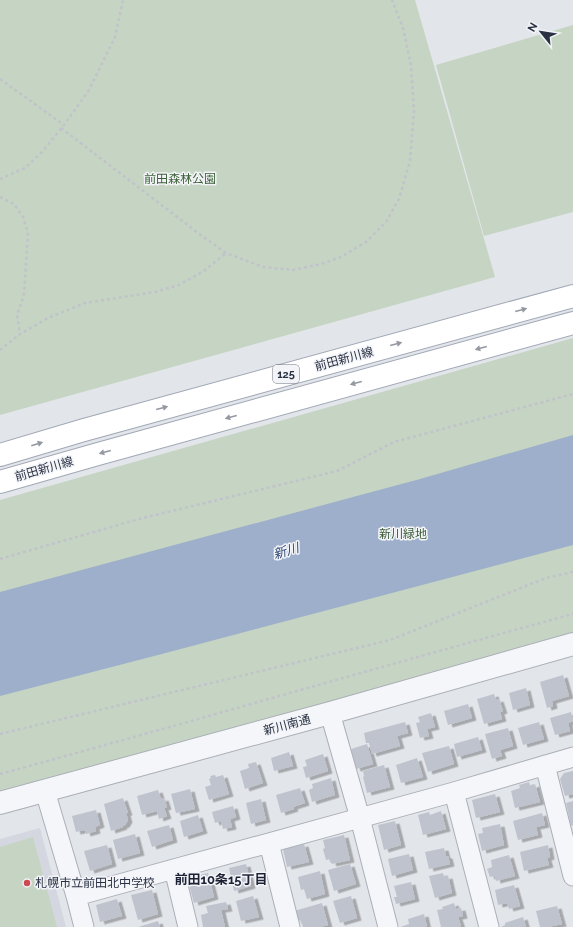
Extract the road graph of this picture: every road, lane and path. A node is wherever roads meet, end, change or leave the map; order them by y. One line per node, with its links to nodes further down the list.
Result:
1 (123, 0): 4 (path)
2 (392, 0): 8 (path)
3 (0, 79): 4 (path)
4 (64, 125): 5 (path)
5 (61, 128): 6 (path); 8 (path)
6 (0, 179)
7 (0, 197): 11 (path)
8 (226, 253): 11 (path)
9 (573, 296): 14 (main road, 前田新川線 / 125, one-way to 9)
10 (573, 323): 15 (main road, 前田新川線 / 125, one-way to 15)
11 (20, 334): 12 (path)
12 (0, 350)
13 (573, 394): 16 (path)
14 (0, 455)
15 (0, 482)
16 (0, 559)
17 (573, 572): 21 (path)
18 (573, 614): 24 (path)
19 (573, 644): 20 (street, 新川南通)
20 (330, 713): 25 (street, 新川南通); 28 (street)
21 (0, 734)
22 (573, 757): 23 (street)
23 (546, 765): 26 (street); 31 (street)
24 (0, 774)
25 (45, 791): 27 (street, 新川南通); 32 (street)
26 (454, 792): 28 (street); 37 (street)
27 (0, 803)
28 (360, 818): 29 (street); 36 (street)
29 (269, 843): 30 (street); 35 (street)
30 (174, 869): 32 (street); 34 (street)
31 (573, 876)
32 (76, 896): 33 (street)
33 (84, 927)
34 (188, 927)
35 (290, 927)
36 (388, 927)
37 (489, 927)

